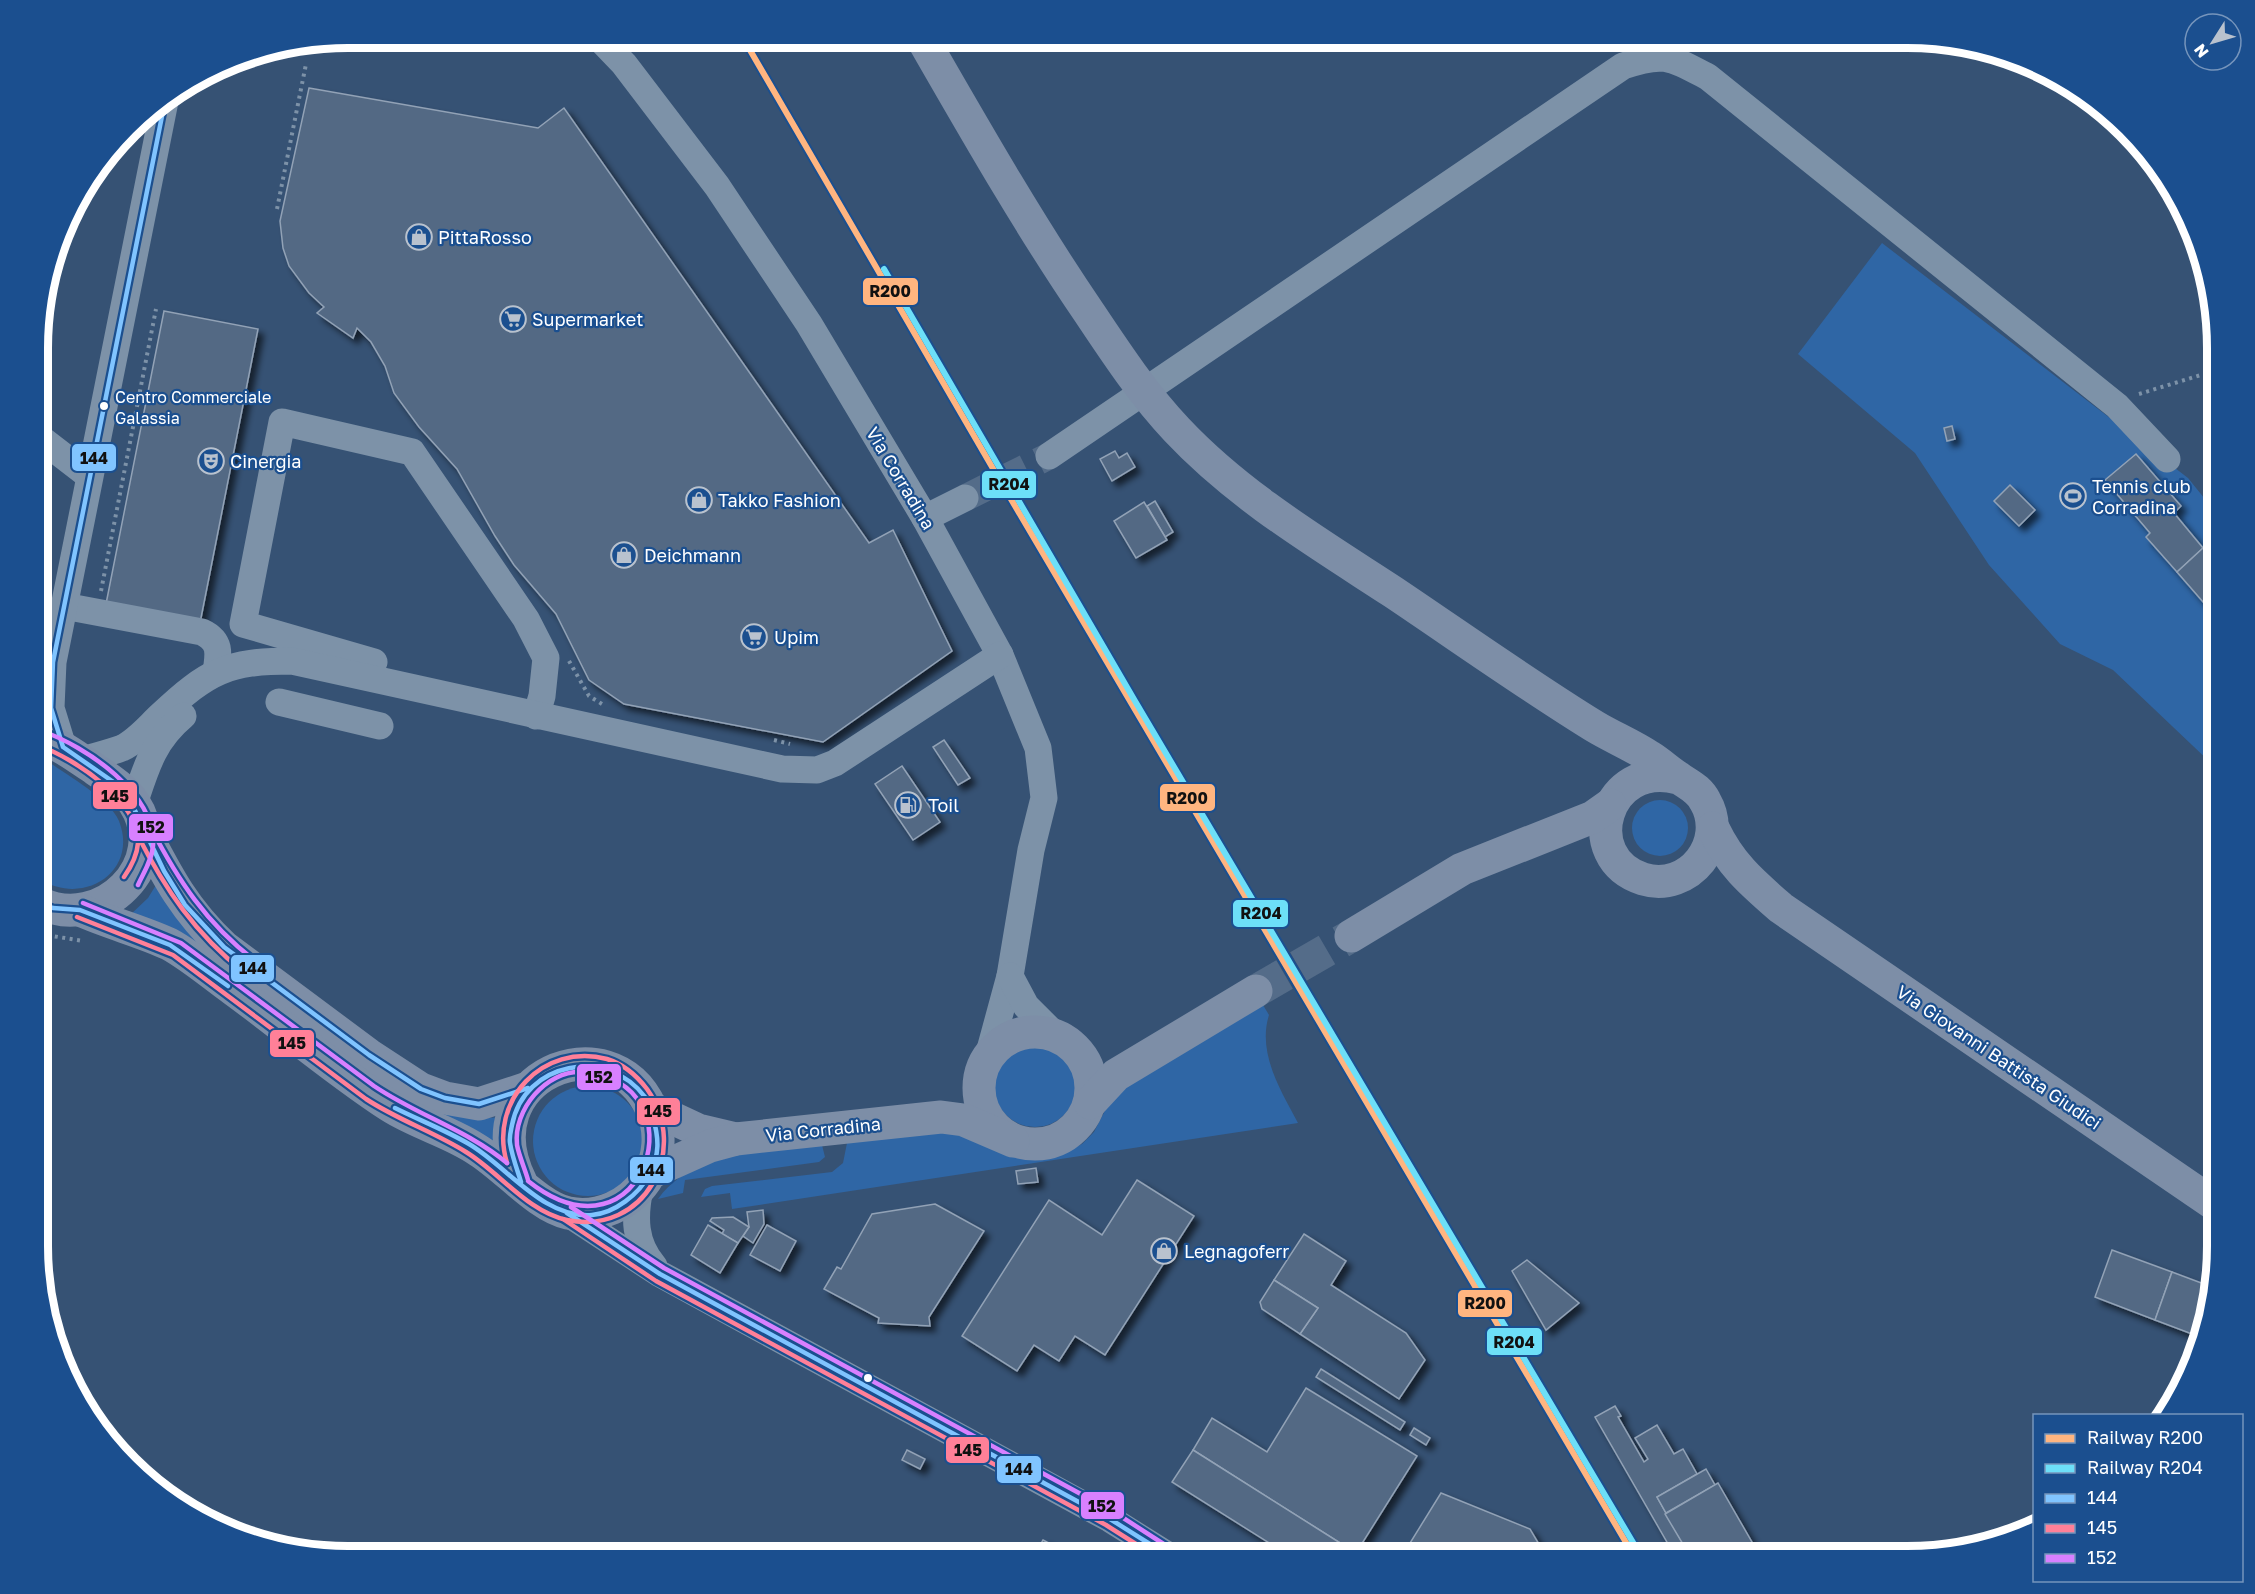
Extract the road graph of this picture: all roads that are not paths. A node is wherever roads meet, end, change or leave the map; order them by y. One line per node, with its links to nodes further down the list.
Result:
1 (609, 48): 10 (street, Via Corradina)
2 (928, 48): 4 (main road, Via Giovanni Battista Giudici)
3 (163, 112): 8 (street)
4 (1143, 393): 6 (street); 7 (street); 20 (main road, Via Giovanni Battista Giudici)
5 (48, 444): 8 (street)
6 (1049, 456)
7 (2167, 459)
8 (88, 476): 11 (street)
9 (965, 498): 10 (street)
10 (925, 519): 13 (street, Via Corradina)
11 (64, 606): 14 (street); 15 (street)
12 (243, 624): 15 (street); 17 (street); 19 (street)
13 (1000, 655): 19 (street); 34 (street, Via Corradina)
14 (53, 662): 16 (street); 22 (street)
15 (223, 670): 17 (street); 22 (street)
16 (48, 673)
17 (376, 681): 19 (street); 25 (street)
18 (279, 702): 21 (street)
19 (536, 716)
20 (1592, 724): 23 (main road, Via Giovanni Battista Giudici); 24 (main road)
21 (380, 726)
22 (62, 749): 25 (main road)
23 (1678, 778): 24 (main road, Via Giovanni Battista Giudici); 26 (main road, Via Giovanni Battista Giudici)
24 (1613, 800): 27 (main road, Via Giovanni Battista Giudici); 28 (main road)
25 (139, 817): 32 (main road); 39 (main road)
26 (1713, 828): 29 (main road); 31 (main road, Via Giovanni Battista Giudici)
27 (1527, 844): 28 (main road, Via Giovanni Battista Giudici); 33 (main road, Via Giovanni Battista Giudici)
28 (1615, 857): 29 (main road, Via Giovanni Battista Giudici)
29 (1678, 878): 31 (main road, Via Giovanni Battista Giudici)
30 (48, 906): 32 (main road)
31 (1781, 908): 47 (main road, Via Giovanni Battista Giudici)
32 (80, 910): 46 (main road)
33 (1351, 936)
34 (1010, 976): 36 (street); 38 (street, Via Corradina)
35 (1256, 990): 37 (main road)
36 (1065, 1041): 37 (main road); 38 (main road); 40 (main road)
37 (1159, 1047): 40 (main road)
38 (984, 1066): 42 (main road, Via Corradina); 44 (main road)
39 (528, 1088): 41 (main road); 46 (main road)
40 (1090, 1103): 44 (main road)
41 (651, 1108): 43 (main road, Via Corradina); 45 (main road)
42 (909, 1119): 43 (main road, Via Corradina); 44 (main road, Via Corradina)
43 (736, 1138): 45 (main road, Via Corradina)
44 (1013, 1141)
45 (645, 1181): 48 (main road); 49 (street)
46 (521, 1182): 48 (main road)
47 (2207, 1199)
48 (567, 1213): 49 (street)
49 (660, 1274): 50 (street)
50 (1153, 1546)

